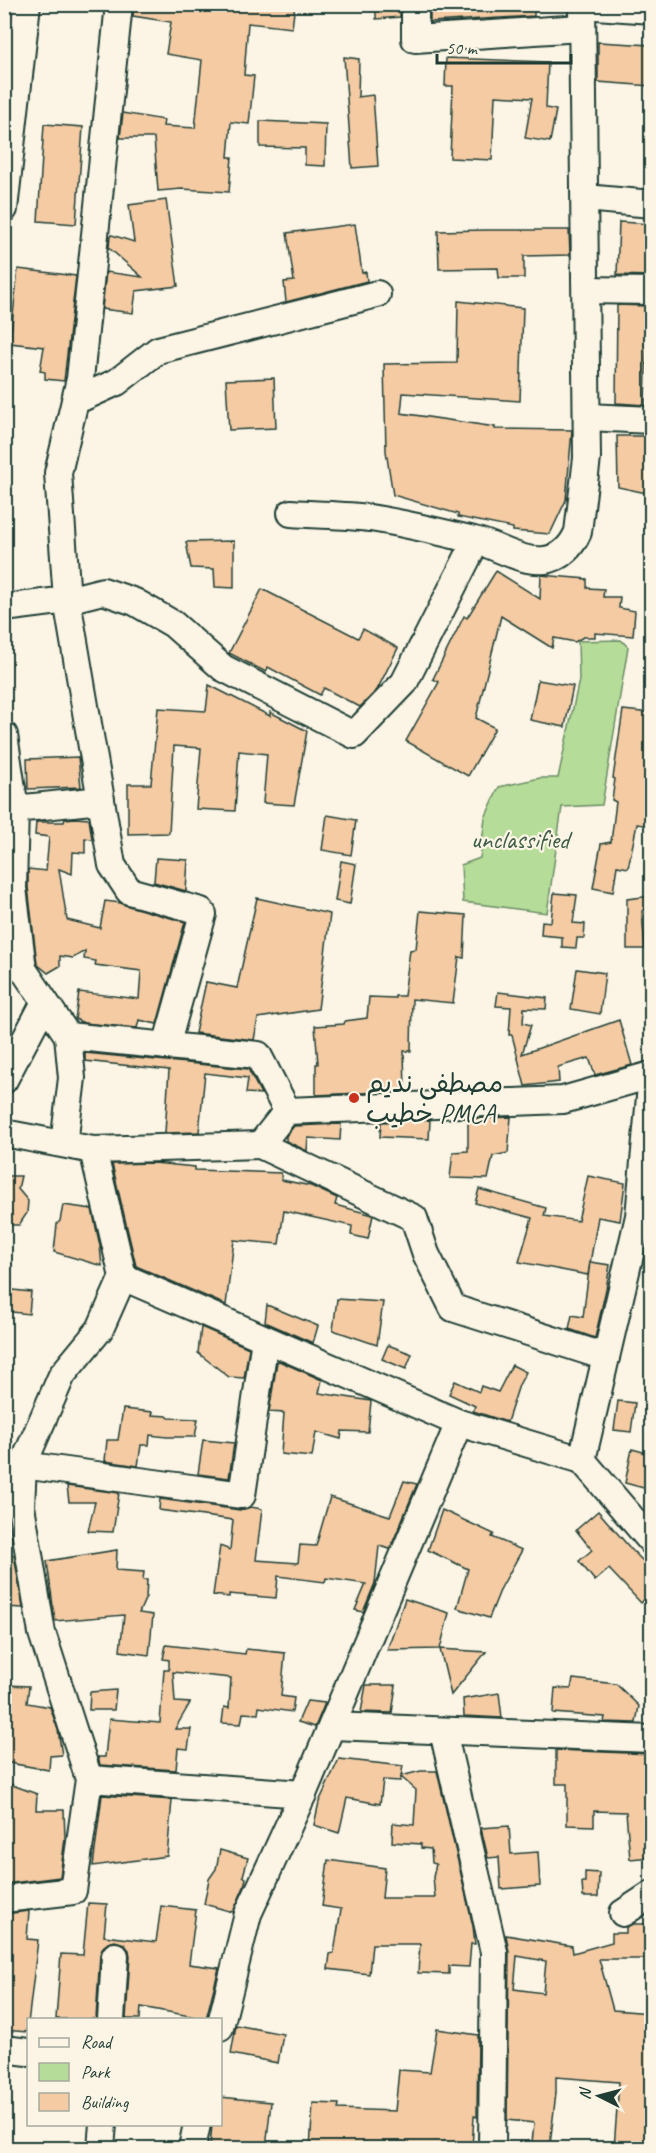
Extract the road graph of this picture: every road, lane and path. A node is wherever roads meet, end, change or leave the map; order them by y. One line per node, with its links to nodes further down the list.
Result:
1 (27, 4): 8 (street)
2 (119, 4): 12 (street)
3 (415, 4): 5 (street)
4 (651, 10): 5 (street)
5 (581, 12): 6 (street)
6 (585, 198): 7 (street); 9 (street)
7 (651, 204)
8 (4, 208)
9 (586, 290): 10 (street); 13 (street)
10 (651, 291)
11 (377, 294): 12 (street)
12 (75, 400): 17 (street)
13 (587, 417): 14 (street); 16 (street)
14 (651, 420)
15 (291, 513): 16 (street)
16 (476, 541): 17 (street)
17 (67, 600): 18 (street); 20 (street)
18 (4, 608)
19 (4, 735): 21 (street)
20 (101, 800): 21 (street); 25 (street)
21 (15, 809): 22 (street)
22 (9, 888): 23 (street)
23 (45, 1002): 24 (street); 27 (street)
24 (68, 1036): 25 (street); 30 (street)
25 (166, 1046): 28 (street)
26 (651, 1075): 28 (street); 33 (street)
27 (4, 1080)
28 (287, 1111): 31 (street)
29 (4, 1132): 30 (street)
30 (64, 1144): 32 (street)
31 (260, 1145): 32 (street); 36 (street)
32 (93, 1150): 34 (street)
33 (645, 1216): 36 (street)
34 (123, 1277): 35 (street); 39 (street)
35 (265, 1339): 37 (street); 39 (street)
36 (606, 1357): 38 (street)
37 (459, 1423): 38 (street); 41 (street)
38 (582, 1460): 40 (street)
39 (16, 1479): 44 (street)
40 (651, 1542)
41 (332, 1726): 42 (street); 45 (street)
42 (443, 1731): 43 (street); 58 (street)
43 (651, 1739)
44 (89, 1779): 45 (street); 47 (street)
45 (303, 1794): 51 (street)
46 (651, 1894): 48 (street)
47 (4, 1899)
48 (623, 1913)
49 (115, 1956): 50 (street)
50 (111, 2018)
51 (222, 2019)
52 (4, 2049): 53 (street)
53 (27, 2052)
54 (103, 2126): 56 (street)
55 (197, 2126): 57 (street)
56 (101, 2148)
57 (192, 2148)
58 (492, 2148)

